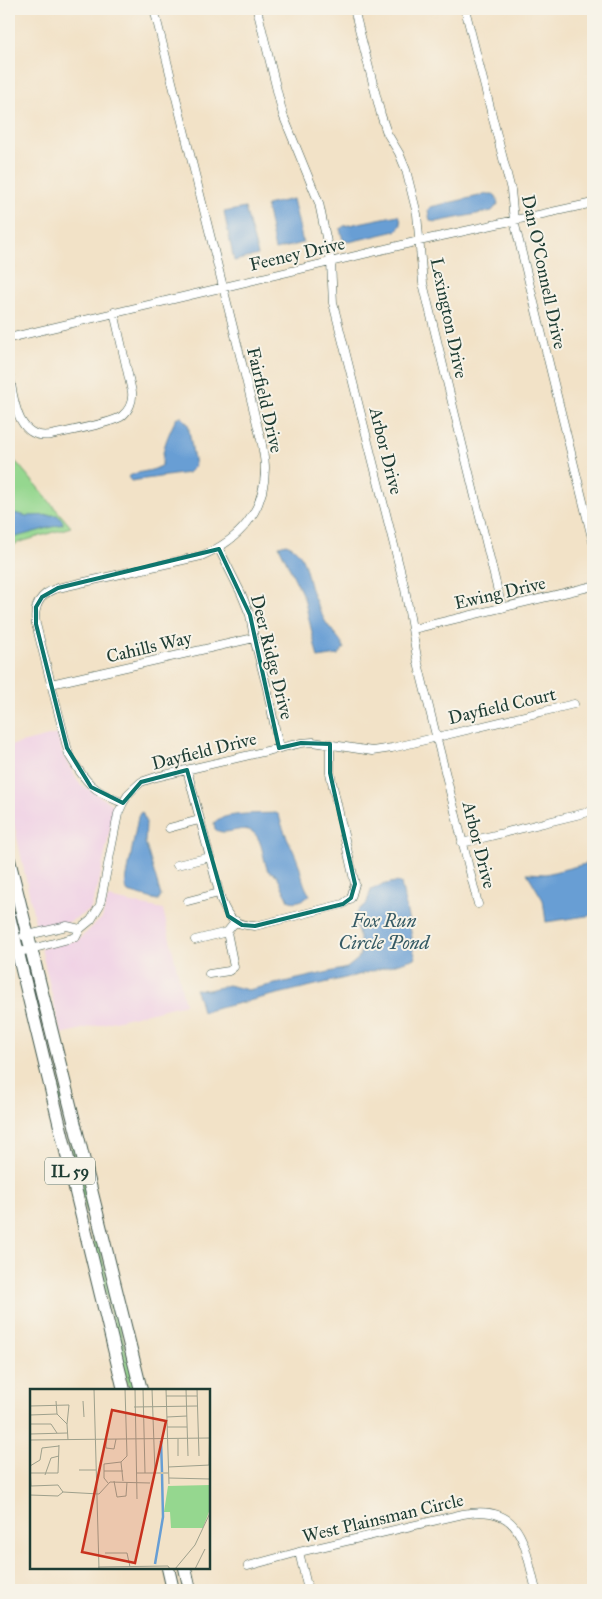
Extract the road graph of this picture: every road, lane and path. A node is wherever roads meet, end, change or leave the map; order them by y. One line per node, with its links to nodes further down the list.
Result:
1 (154, 9): 9 (street, Fairfield Drive)
2 (257, 9): 8 (street, Arbor Drive)
3 (354, 9): 7 (street, Lexington Drive)
4 (466, 9): 6 (street, Dan O'Connell Drive)
5 (593, 203): 6 (street, Feeney Drive)
6 (514, 221): 7 (street, Feeney Drive); 13 (street, Dan O'Connell Drive)
7 (419, 241): 8 (street, Feeney Drive); 16 (street, Lexington Drive)
8 (331, 262): 9 (street, Feeney Drive); 17 (street, Arbor Drive)
9 (222, 287): 10 (street, Feeney Drive); 14 (street, Fairfield Drive)
10 (114, 312): 11 (street, Feeney Drive); 12 (street)
11 (9, 338)
12 (9, 373)
13 (593, 542)
14 (219, 549): 18 (street, Deer Ridge Drive); 19 (street, Fairfield Drive)
15 (593, 586): 16 (street, Ewing Drive)
16 (502, 608): 17 (street, Ewing Drive)
17 (413, 629): 21 (street, Arbor Drive)
18 (254, 638): 19 (street, Cahills Way); 23 (street, Deer Ridge Drive)
19 (51, 684): 25 (street, Fairfield Drive)
20 (574, 704): 21 (street, Dayfield Court)
21 (436, 737): 22 (street, Dayfield Drive); 29 (street, Arbor Drive)
22 (330, 744): 23 (street, Dayfield Drive); 37 (street)
23 (279, 748): 24 (street, Dayfield Drive)
24 (187, 770): 25 (street, Dayfield Drive); 27 (street)
25 (123, 803): 38 (street, Dayfield Drive)
26 (593, 811): 29 (street)
27 (199, 820): 28 (street); 30 (street)
28 (169, 828)
29 (462, 843): 35 (street, Arbor Drive)
30 (210, 857): 32 (street); 33 (street)
31 (9, 860): 40 (main road, IL 59)
32 (177, 865)
33 (219, 893): 34 (street); 37 (street)
34 (188, 901)
35 (478, 904)
36 (9, 916): 40 (main road, IL 59)
37 (236, 921): 39 (street)
38 (80, 929): 40 (street); 42 (street, Dayfield Drive)
39 (227, 932): 41 (street); 43 (street)
40 (16, 937): 42 (main road, IL 59)
41 (195, 940)
42 (19, 952): 44 (main road, IL 59); 45 (main road, IL 59)
43 (209, 974)
44 (124, 1389)
45 (141, 1389)
46 (299, 1552): 47 (street, West Plainsman Circle); 52 (street); 53 (street, West Plainsman Circle)
47 (248, 1566)
48 (168, 1569): 50 (main road)
49 (185, 1569): 51 (main road)
50 (173, 1590)
51 (190, 1590)
52 (308, 1590)
53 (536, 1590)

